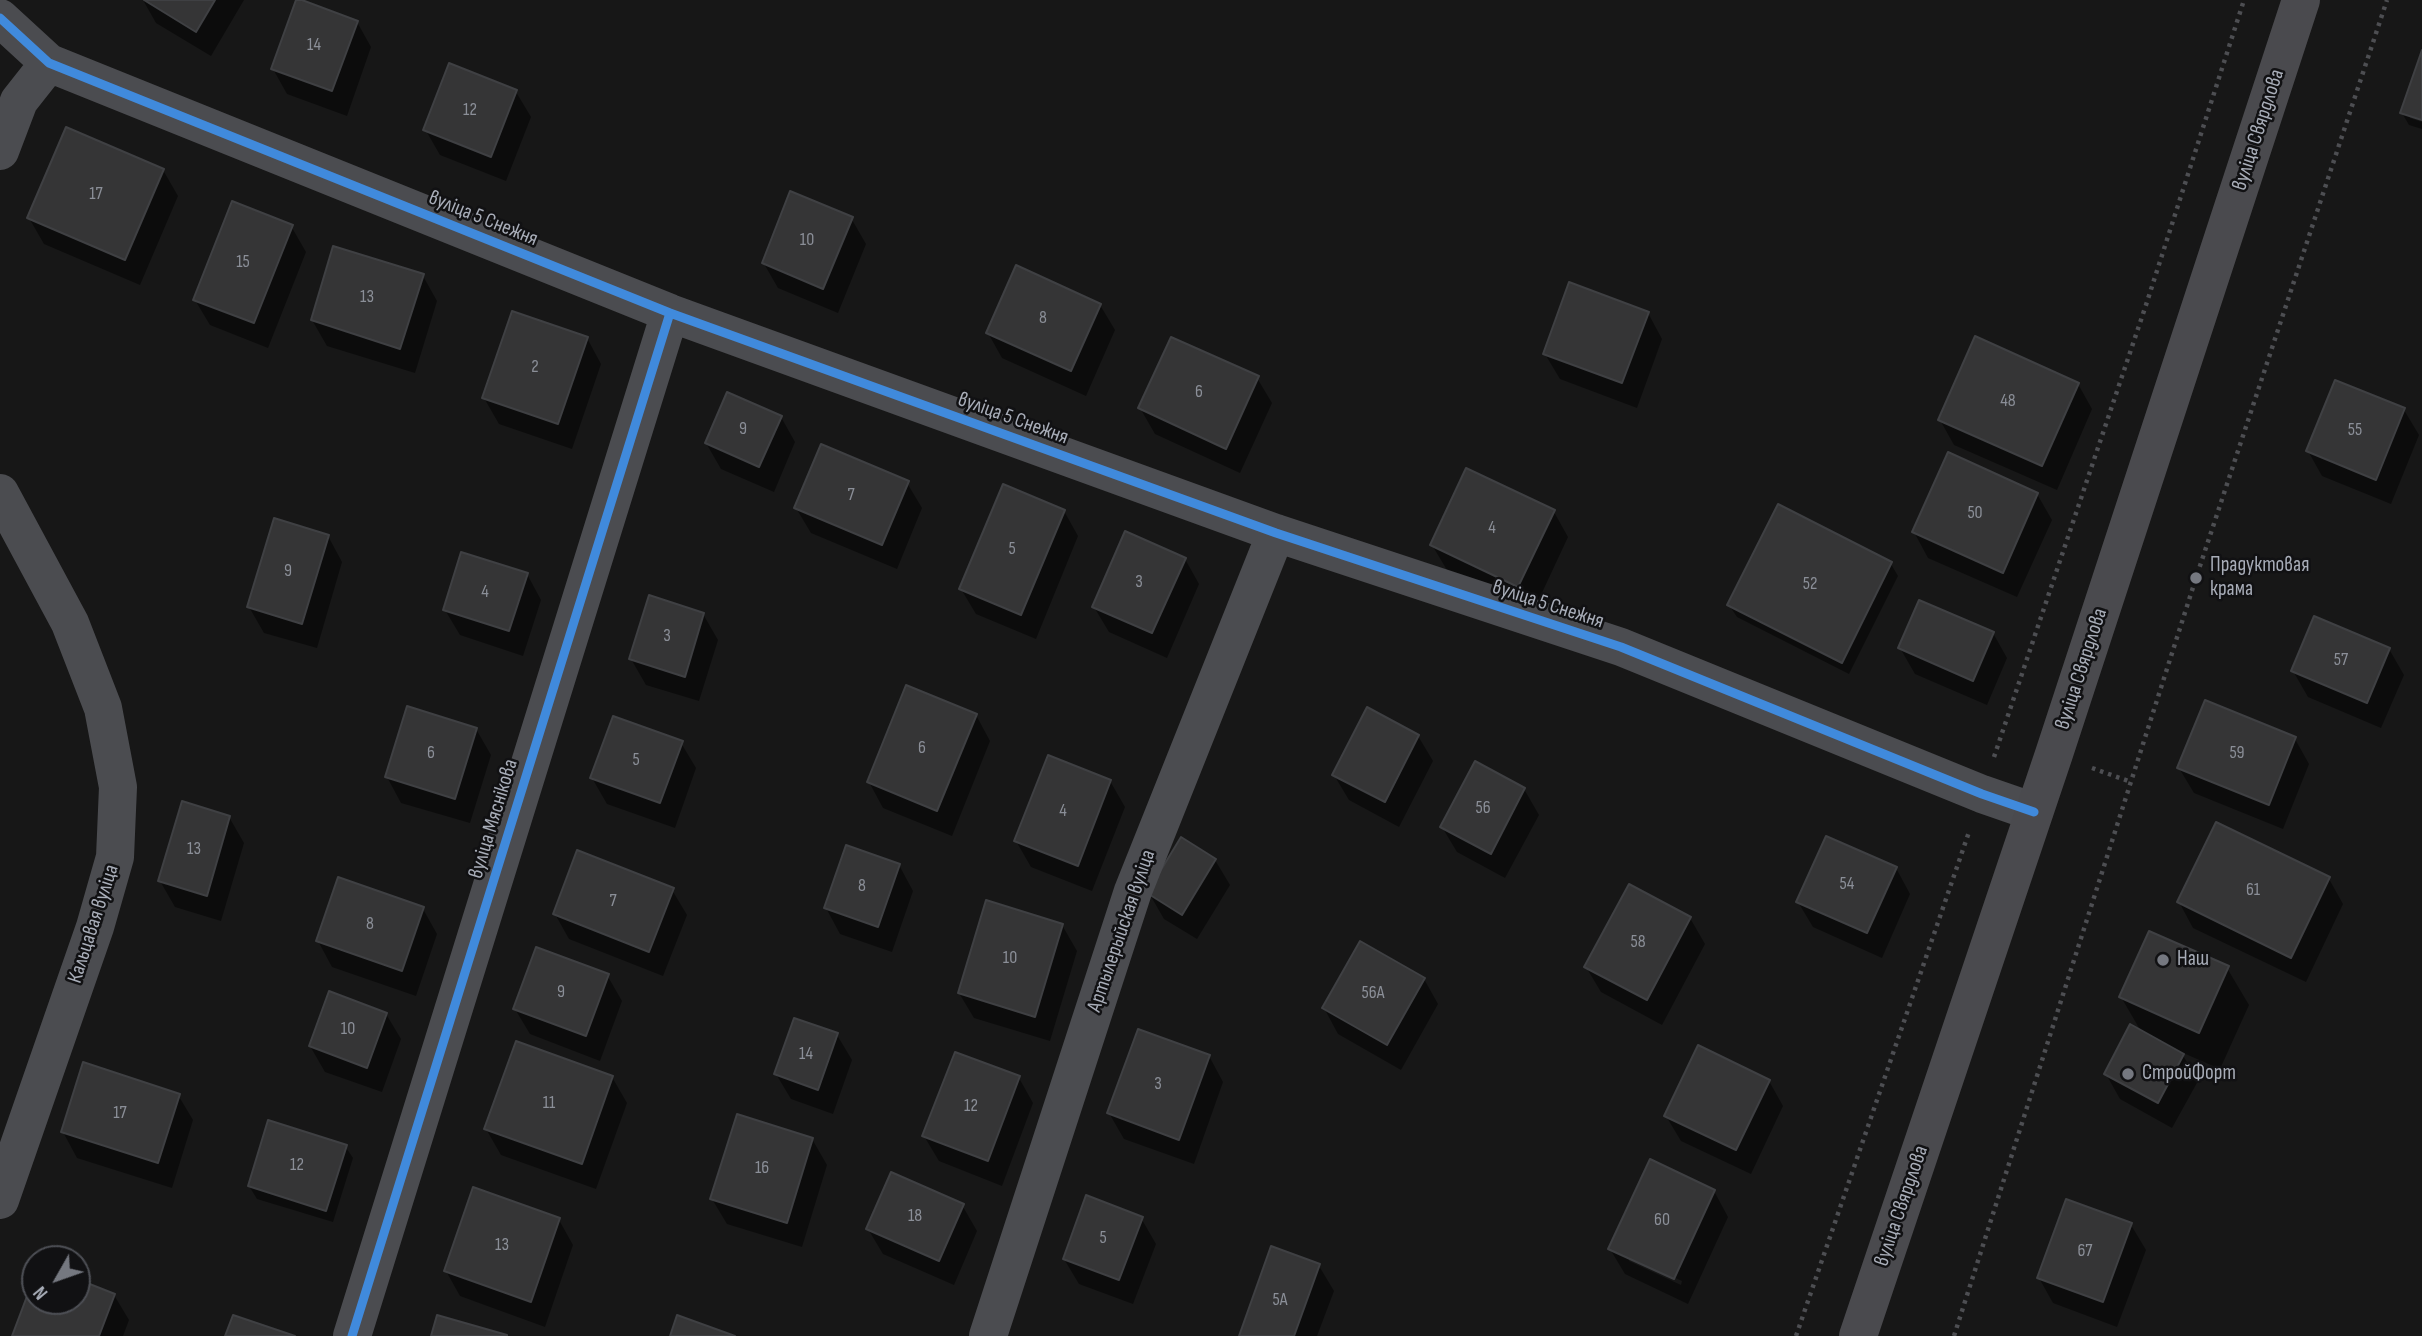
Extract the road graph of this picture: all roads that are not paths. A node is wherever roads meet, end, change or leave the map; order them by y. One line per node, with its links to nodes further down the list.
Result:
1 (2301, 0): 8 (main road, вуліца Свярдлова)
2 (0, 18): 3 (street, вуліца 5 Снежня)
3 (49, 63): 4 (street); 5 (street, вуліца 5 Снежня)
4 (0, 151)
5 (670, 313): 7 (street, вуліца 5 Снежня); 10 (street, вуліца Мяснікова)
6 (0, 493): 9 (street, Кальцавая вуліца)
7 (1276, 533): 8 (street, вуліца 5 Снежня); 11 (street, Артылерыйская вуліца)
8 (2034, 812): 12 (main road, вуліца Свярдлова)
9 (0, 1200)
10 (352, 1336)
11 (988, 1336)
12 (1858, 1336)

